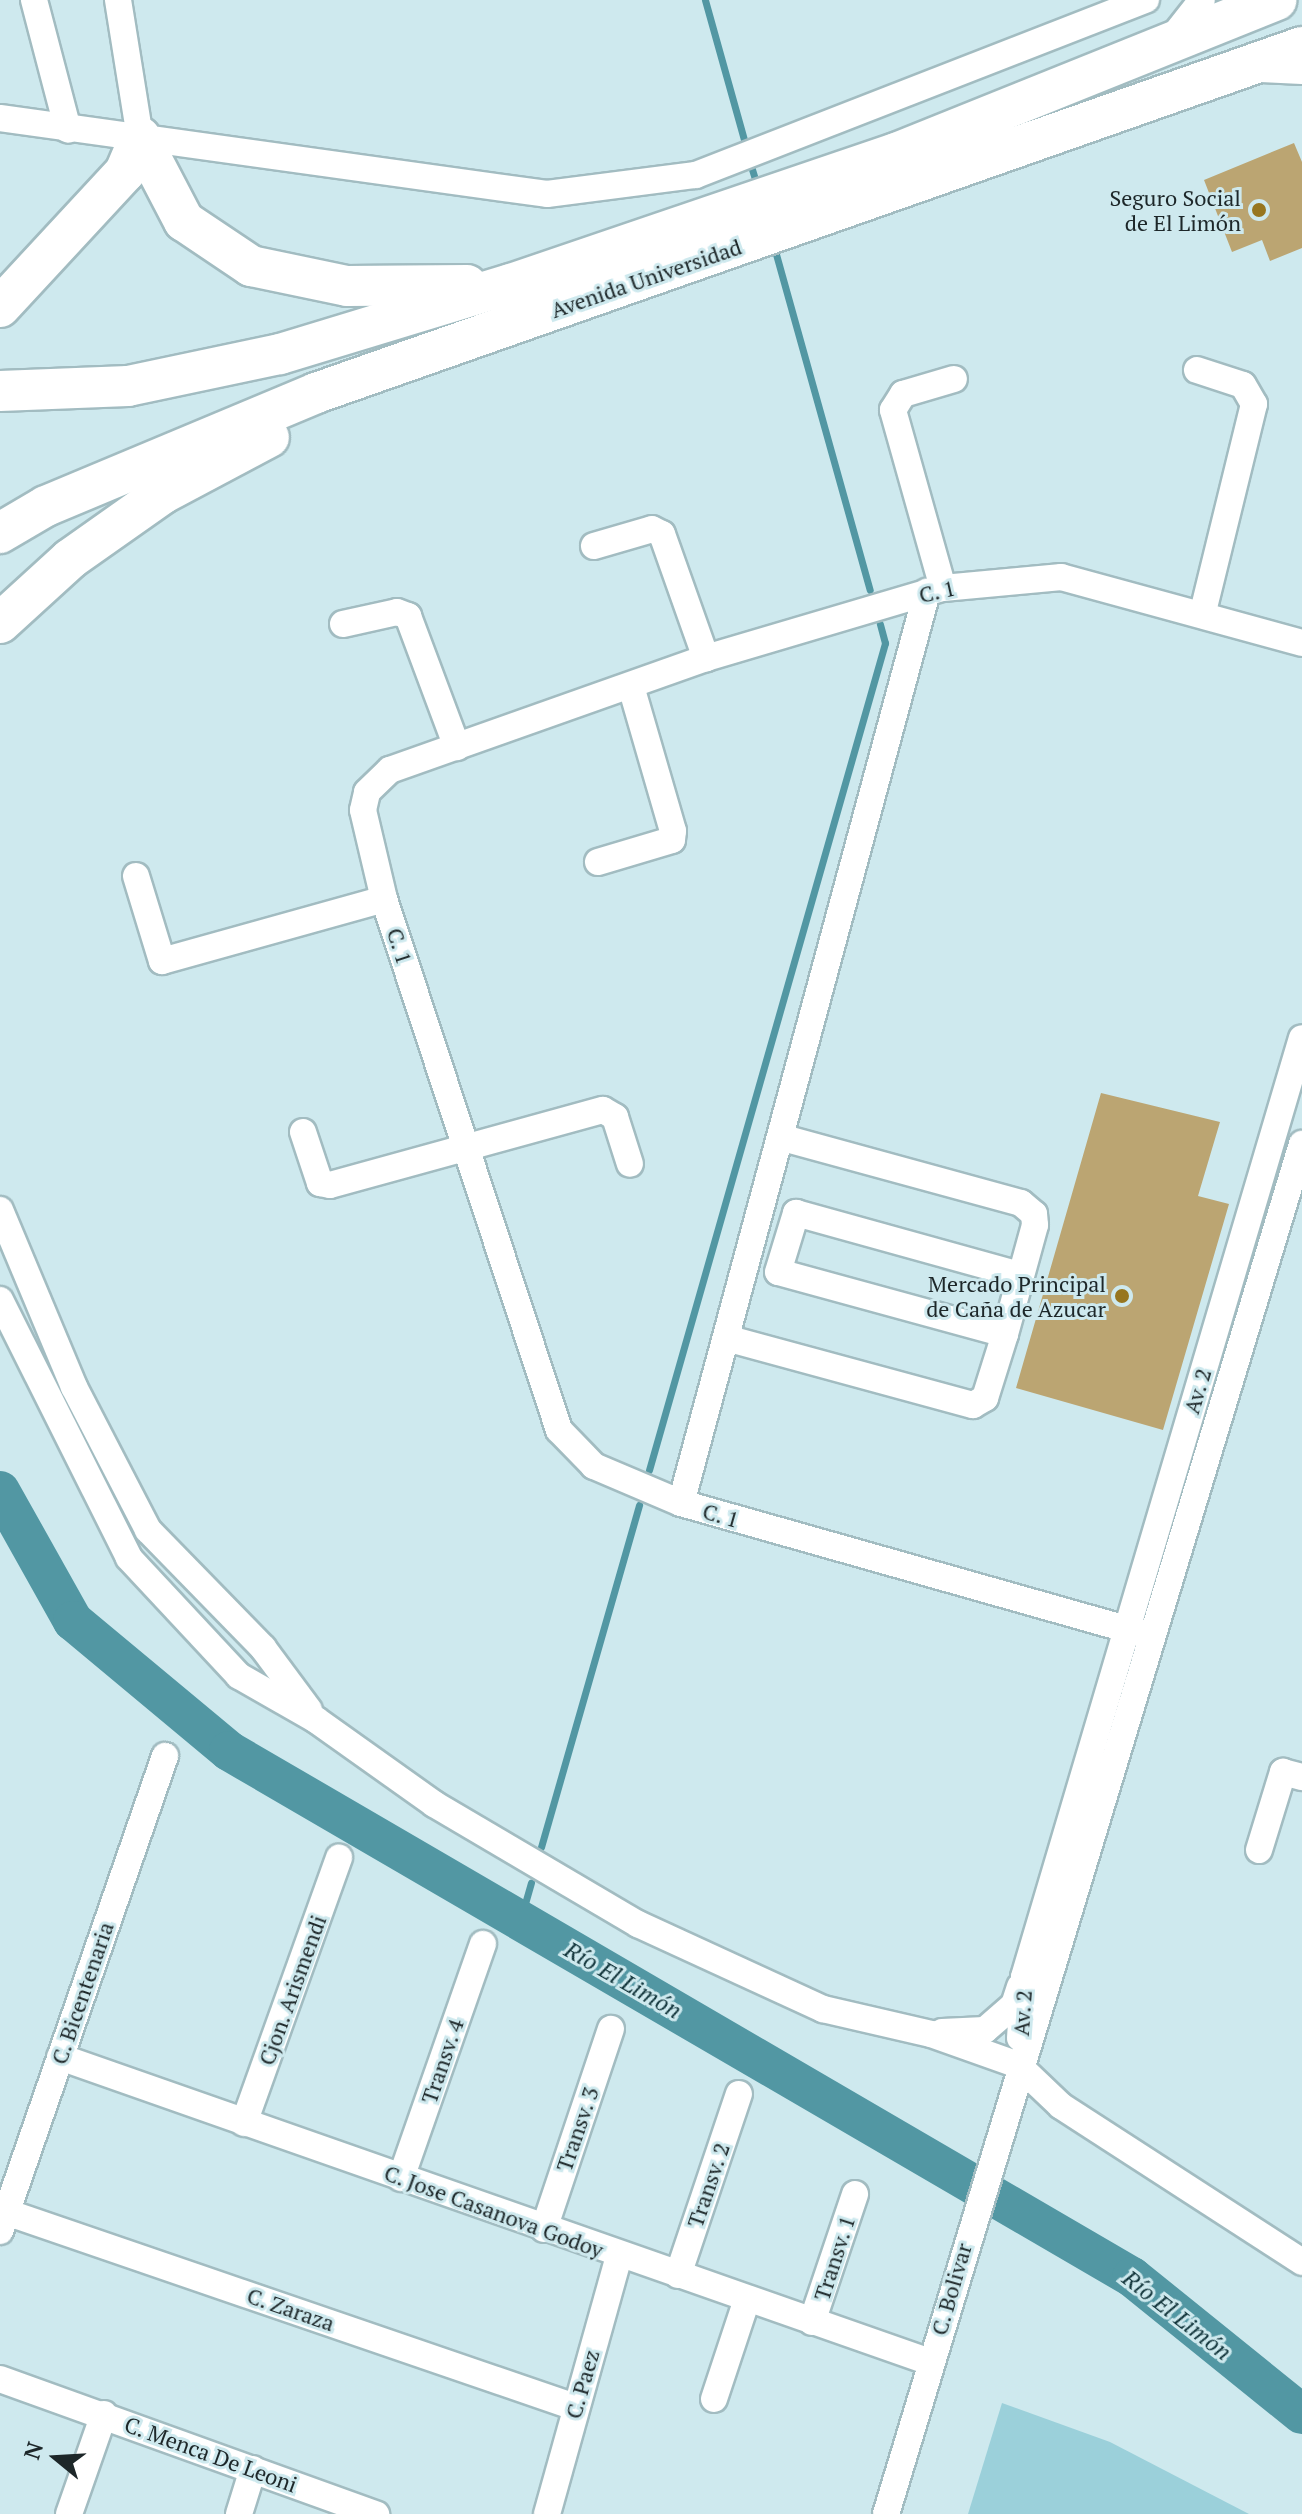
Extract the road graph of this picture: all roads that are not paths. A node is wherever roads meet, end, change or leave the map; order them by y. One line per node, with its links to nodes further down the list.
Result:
1 (34, 0): 11 (street)
2 (118, 0): 12 (street)
3 (1146, 0): 12 (street)
4 (1202, 0): 6 (street)
5 (1276, 0): 6 (main road, Avenida Universidad)
6 (1166, 46): 13 (main road, Avenida Universidad)
7 (1302, 47): 8 (main road, Avenida Universidad)
8 (1250, 69): 9 (street); 18 (main road, Avenida Universidad)
9 (1302, 71)
10 (0, 118): 11 (street)
11 (68, 130): 12 (street)
12 (140, 137): 13 (main road); 14 (main road)
13 (511, 284): 17 (main road, Avenida Universidad)
14 (0, 307)
15 (1197, 370): 22 (street)
16 (954, 379): 21 (street)
17 (0, 391)
18 (316, 393): 19 (main road, Avenida Universidad); 23 (main road)
19 (0, 533)
20 (594, 546): 26 (street)
21 (935, 590): 22 (street, C. 1); 26 (street, C. 1); 35 (street)
22 (1202, 615): 25 (street, C. 1)
23 (0, 623)
24 (343, 624): 28 (street)
25 (1302, 643)
26 (706, 658): 27 (street, C. 1)
27 (631, 686): 28 (street, C. 1); 29 (street)
28 (457, 747): 31 (street, C. 1)
29 (598, 862)
30 (136, 876): 31 (street)
31 (384, 899): 37 (street, C. 1)
32 (1302, 1038): 33 (street, Av. 2)
33 (1296, 1080): 45 (street, Av. 2)
34 (303, 1132): 37 (street)
35 (784, 1138): 40 (street); 43 (street)
36 (1302, 1144): 45 (street, Av. 2)
37 (466, 1147): 38 (street); 44 (street, C. 1)
38 (630, 1164)
39 (0, 1210): 46 (street)
40 (1020, 1275): 42 (street); 42 (street)
41 (0, 1300): 46 (street)
42 (1005, 1334): 43 (street)
43 (726, 1338): 44 (street)
44 (681, 1503): 45 (street, C. 1)
45 (1138, 1632): 52 (street, Av. 2); 56 (street, Av. 2)
46 (316, 1720): 54 (street)
47 (165, 1756): 55 (street, C. Bicentenaria)
48 (1302, 1777): 49 (street)
49 (1259, 1850)
50 (339, 1857): 58 (street, Cjon. Arismendi)
51 (483, 1944): 59 (street, Transv. 4)
52 (1024, 1977): 54 (street); 56 (street, Av. 2)
53 (611, 2029): 62 (street, Transv. 3)
54 (931, 2034): 56 (street)
55 (60, 2057): 58 (street, C. Jose Casanova Godoy); 61 (street, C. Bicentenaria)
56 (1018, 2065): 64 (street); 68 (street, C. Bolivar)
57 (739, 2094): 65 (street, Transv. 2)
58 (244, 2123): 59 (street, C. Jose Casanova Godoy)
59 (401, 2178): 62 (street, C. Jose Casanova Godoy)
60 (855, 2194): 67 (street, Transv. 1)
61 (3, 2221): 71 (street, C. Zaraza)
62 (544, 2229): 63 (street, C. Jose Casanova Godoy)
63 (619, 2256): 65 (street, C. Jose Casanova Godoy); 71 (street, C. Paez)
64 (1302, 2262)
65 (678, 2275): 66 (street, C. Jose Casanova Godoy)
66 (747, 2299): 67 (street, C. Jose Casanova Godoy); 70 (street)
67 (812, 2322): 68 (street, C. Jose Casanova Godoy)
68 (930, 2362): 78 (street, C. Bolivar)
69 (0, 2379): 72 (street, C. Menca De Leoni)
70 (714, 2399)
71 (575, 2407): 77 (street, C. Paez)
72 (104, 2414): 73 (street, C. Menca De Leoni); 74 (street)
73 (253, 2469): 75 (street); 76 (street, C. Menca De Leoni)
74 (69, 2514)
75 (239, 2514)
76 (376, 2514)
77 (547, 2514)
78 (886, 2514)

